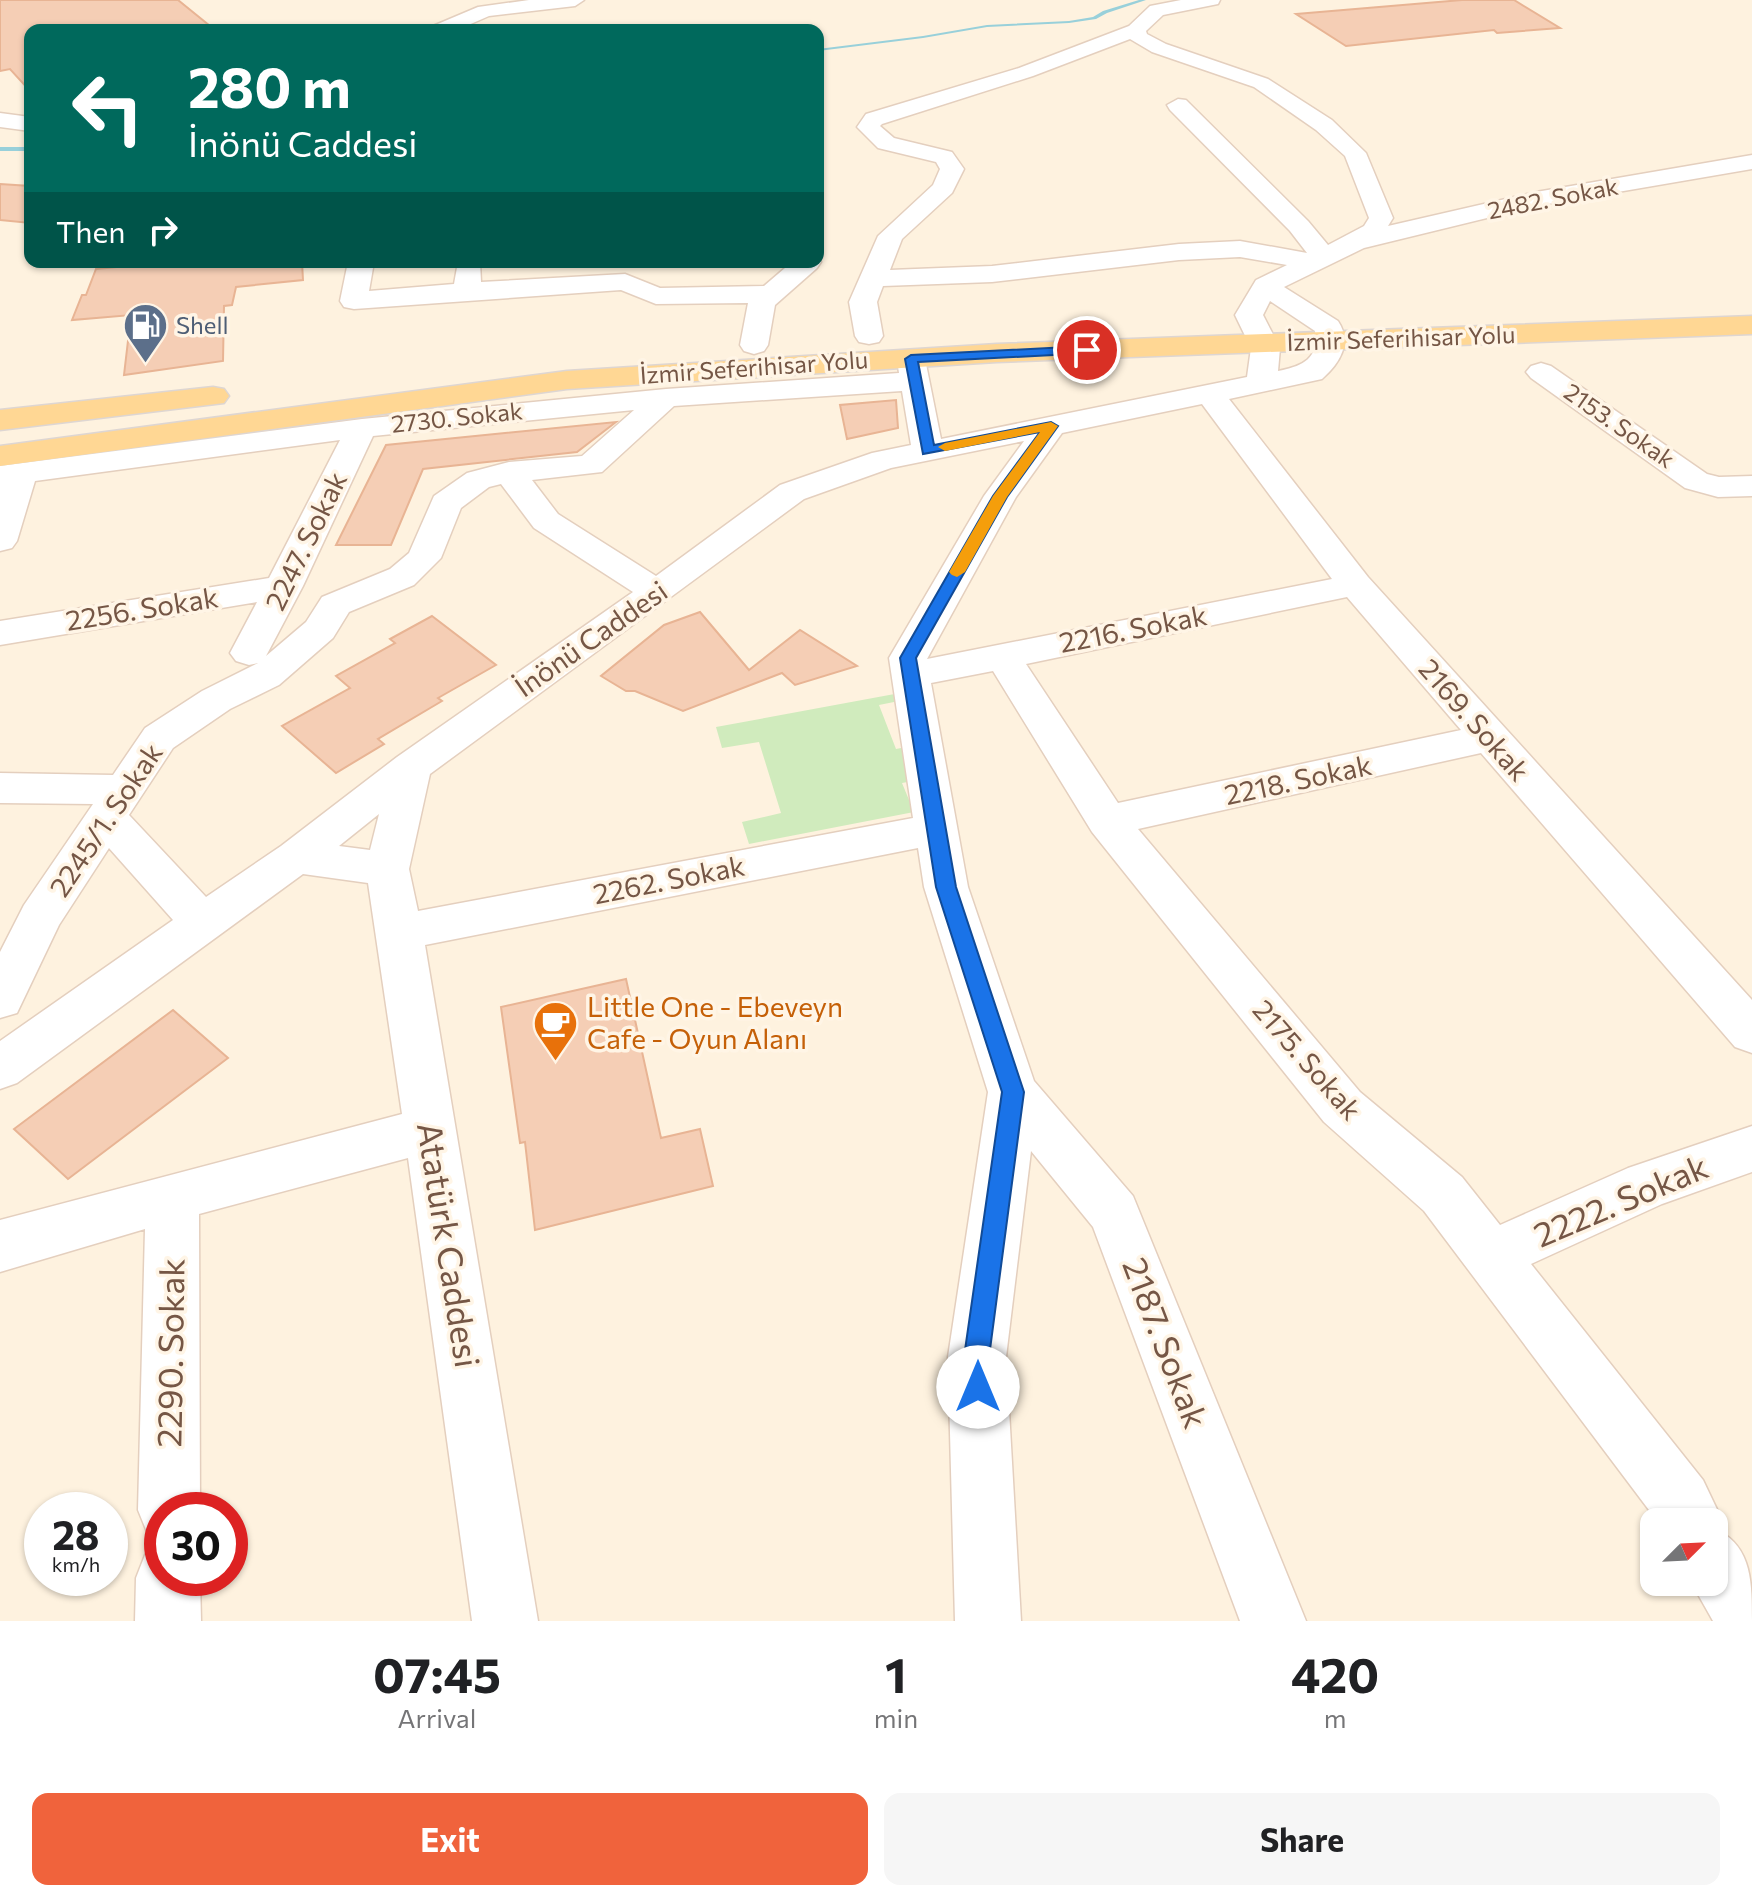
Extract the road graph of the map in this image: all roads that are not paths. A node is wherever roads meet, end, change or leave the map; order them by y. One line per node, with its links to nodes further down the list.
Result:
1 (575, 0): 3 (street)
2 (1211, 0): 4 (street)
3 (454, 24)
4 (1136, 30): 9 (street); 14 (street)
5 (1178, 105): 10 (street)
6 (0, 120): 7 (street)
7 (24, 123)
8 (1752, 162): 9 (street, 2482. Sokak)
9 (1355, 242): 10 (street)
10 (1317, 259): 14 (street); 15 (street)
11 (360, 268): 16 (street)
12 (469, 268): 16 (street)
13 (801, 268): 17 (street)
14 (873, 278): 24 (street)
15 (1265, 286): 21 (street); 22 (street)
16 (467, 291): 17 (street)
17 (773, 294): 27 (street)
18 (1752, 301): 19 (main road, İzmir Seferihisar Yolu)
19 (1517, 306)
20 (1358, 311): 21 (main road, İzmir Seferihisar Yolu)
21 (1310, 312): 22 (main road, İzmir Seferihisar Yolu); 25 (street)
22 (1249, 315): 24 (main road, İzmir Seferihisar Yolu); 26 (street)
23 (1752, 325): 25 (main road, İzmir Seferihisar Yolu)
24 (869, 336): 27 (main road, İzmir Seferihisar Yolu)
25 (1332, 341): 26 (main road, İzmir Seferihisar Yolu); 30 (street, İnönü Caddesi)
26 (1266, 343): 28 (main road, İzmir Seferihisar Yolu); 30 (street)
27 (754, 345): 31 (main road, İzmir Seferihisar Yolu)
28 (914, 370): 34 (street, 2730. Sokak); 38 (street); 39 (main road, İzmir Seferihisar Yolu)
29 (1541, 372): 41 (street, 2153. Sokak)
30 (1260, 384): 33 (street, İnönü Caddesi)
31 (279, 388)
32 (249, 392): 35 (main road)
33 (1210, 395): 36 (street, İnönü Caddesi); 43 (street, 2169. Sokak)
34 (666, 398): 37 (street, 2730. Sokak); 40 (street, 2245/1. Sokak)
35 (0, 420)
36 (1051, 426): 38 (street, İnönü Caddesi); 49 (street)
37 (362, 428): 39 (street, 2730. Sokak); 44 (street, 2247. Sokak)
38 (928, 451): 45 (street, İnönü Caddesi)
39 (7, 468): 42 (street)
40 (509, 472): 45 (street); 53 (street, 2245/1. Sokak)
41 (1752, 486)
42 (0, 541)
43 (1355, 585): 48 (street, 2216. Sokak); 50 (street, 2169. Sokak)
44 (285, 586): 46 (street, 2256. Sokak); 47 (street, 2247. Sokak)
45 (657, 592): 51 (street, İnönü Caddesi)
46 (0, 633)
47 (249, 653)
48 (1002, 655): 49 (street, 2216. Sokak); 54 (street, 2175. Sokak)
49 (911, 675): 55 (street)
50 (1489, 738): 54 (street, 2218. Sokak); 61 (street, 2169. Sokak)
51 (411, 767): 56 (street, İnönü Caddesi); 57 (street)
52 (0, 788): 53 (street)
53 (114, 804): 58 (street); 60 (street, 2245/1. Sokak)
54 (1107, 821): 68 (street, 2175. Sokak)
55 (937, 829): 59 (street, 2262. Sokak); 63 (street)
56 (296, 857): 57 (street); 58 (street, İnönü Caddesi)
57 (387, 869): 59 (street, Atatürk Caddesi)
58 (202, 922): 62 (street, İnönü Caddesi)
59 (400, 932): 64 (street, Atatürk Caddesi)
60 (0, 999)
61 (1752, 1033)
62 (0, 1068)
63 (1013, 1092): 75 (street); 76 (street, 2187. Sokak)
64 (431, 1129): 66 (street); 74 (street, Atatürk Caddesi)
65 (1752, 1149): 68 (street, 2222. Sokak)
66 (172, 1197): 67 (street); 69 (street, 2290. Sokak)
67 (0, 1246)
68 (1491, 1256): 70 (street, 2175. Sokak)
69 (169, 1492)
70 (1684, 1508)
71 (1728, 1585): 77 (street)
72 (168, 1596): 73 (street)
73 (168, 1621)
74 (505, 1621)
75 (988, 1621)
76 (1273, 1621)
77 (1749, 1621)

